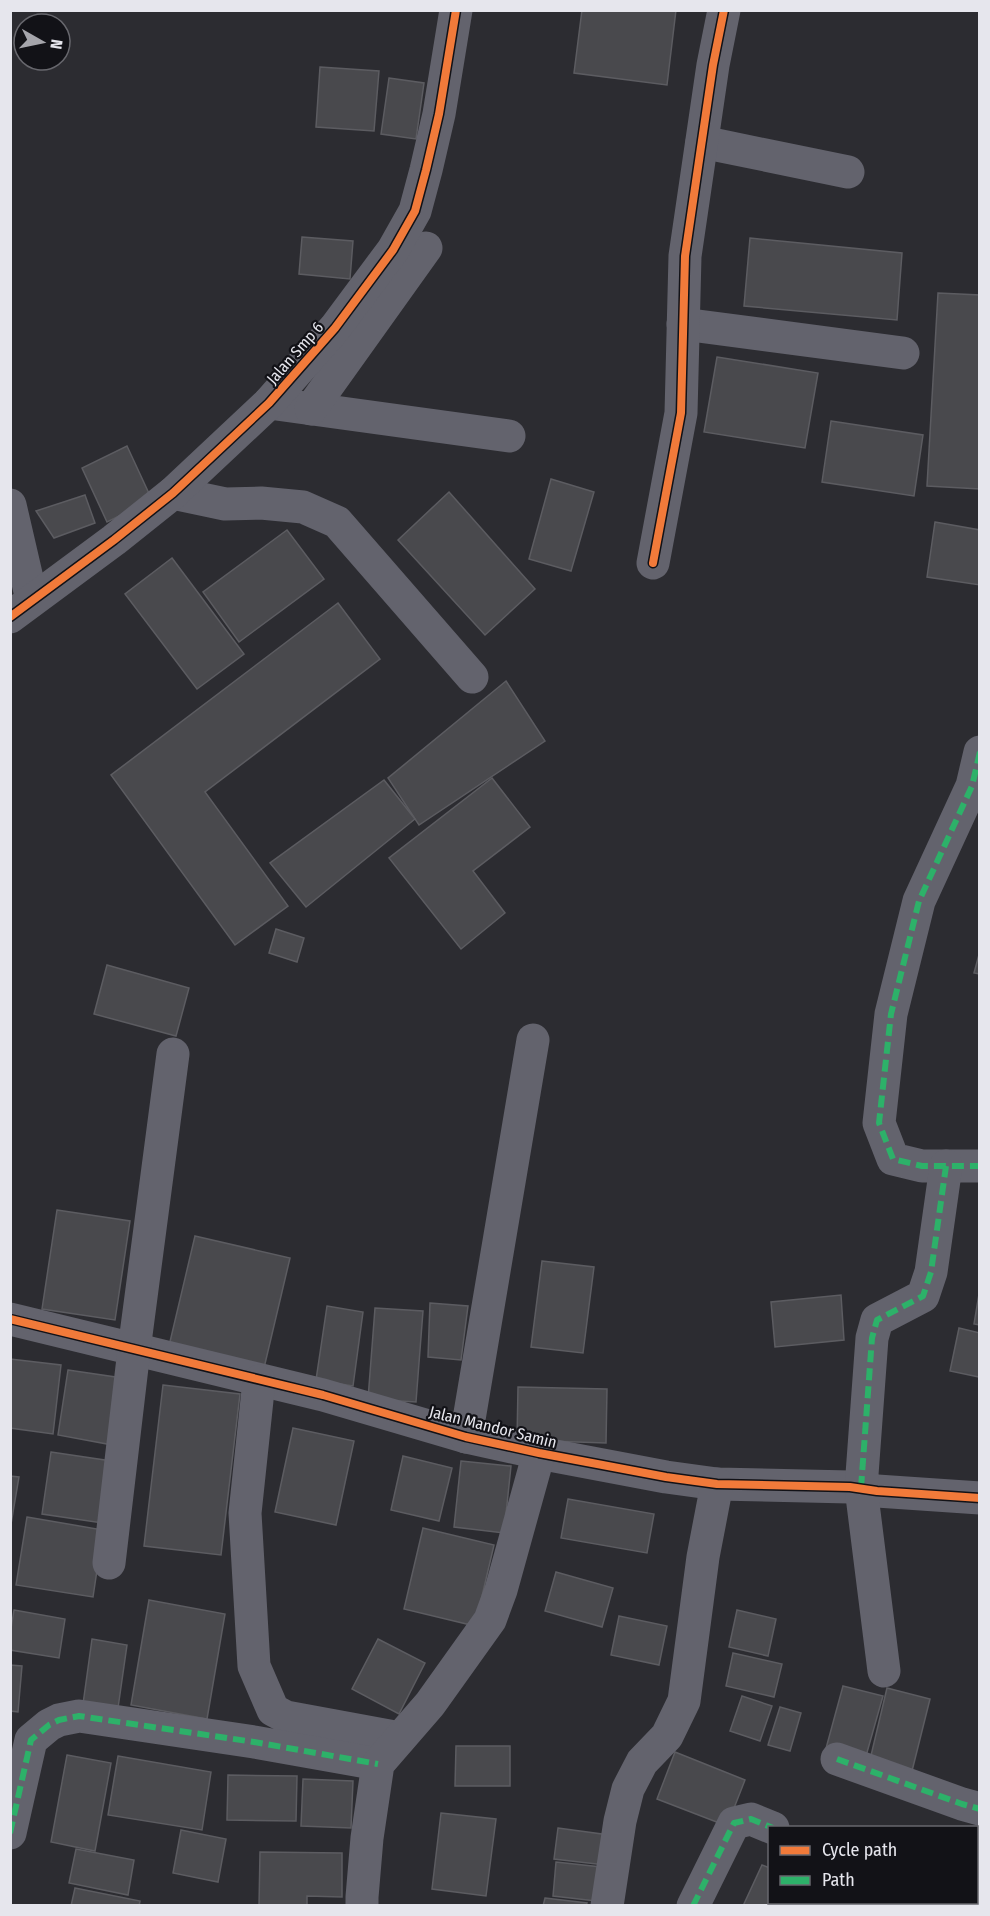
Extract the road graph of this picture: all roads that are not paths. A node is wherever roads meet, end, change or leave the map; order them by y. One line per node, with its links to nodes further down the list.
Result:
1 (456, 10): 8 (street, Jalan Smp 6)
2 (724, 10): 3 (street)
3 (702, 142): 4 (street); 6 (street)
4 (848, 172)
5 (426, 248): 9 (street)
6 (683, 324): 7 (street); 13 (street)
7 (903, 353)
8 (269, 403): 9 (street); 11 (street, Jalan Smp 6)
9 (311, 409): 10 (street)
10 (509, 436)
11 (172, 493): 14 (street, Jalan Smp 6); 15 (street)
12 (10, 506): 14 (street)
13 (652, 563)
14 (21, 608)
15 (472, 677)
16 (980, 752): 19 (street)
17 (533, 1040): 24 (street)
18 (173, 1054): 22 (street)
19 (946, 1166): 20 (street); 27 (street)
20 (980, 1166)
21 (10, 1319): 22 (street, Jalan Mandor Samin)
22 (134, 1350): 23 (street, Jalan Mandor Samin); 29 (street)
23 (259, 1381): 24 (street, Jalan Mandor Samin); 31 (street)
24 (466, 1437): 25 (street, Jalan Mandor Samin)
25 (539, 1453): 26 (street, Jalan Mandor Samin); 31 (street)
26 (717, 1484): 27 (street, Jalan Mandor Samin); 38 (street)
27 (861, 1488): 28 (street, Jalan Mandor Samin); 30 (street)
28 (980, 1498)
29 (109, 1563)
30 (884, 1671)
31 (400, 1738): 33 (street)
32 (837, 1759): 34 (street)
33 (378, 1764): 36 (street); 37 (street)
34 (980, 1809)
35 (770, 1826): 39 (street)
36 (10, 1833)
37 (362, 1905)
38 (608, 1905)
39 (693, 1905)

